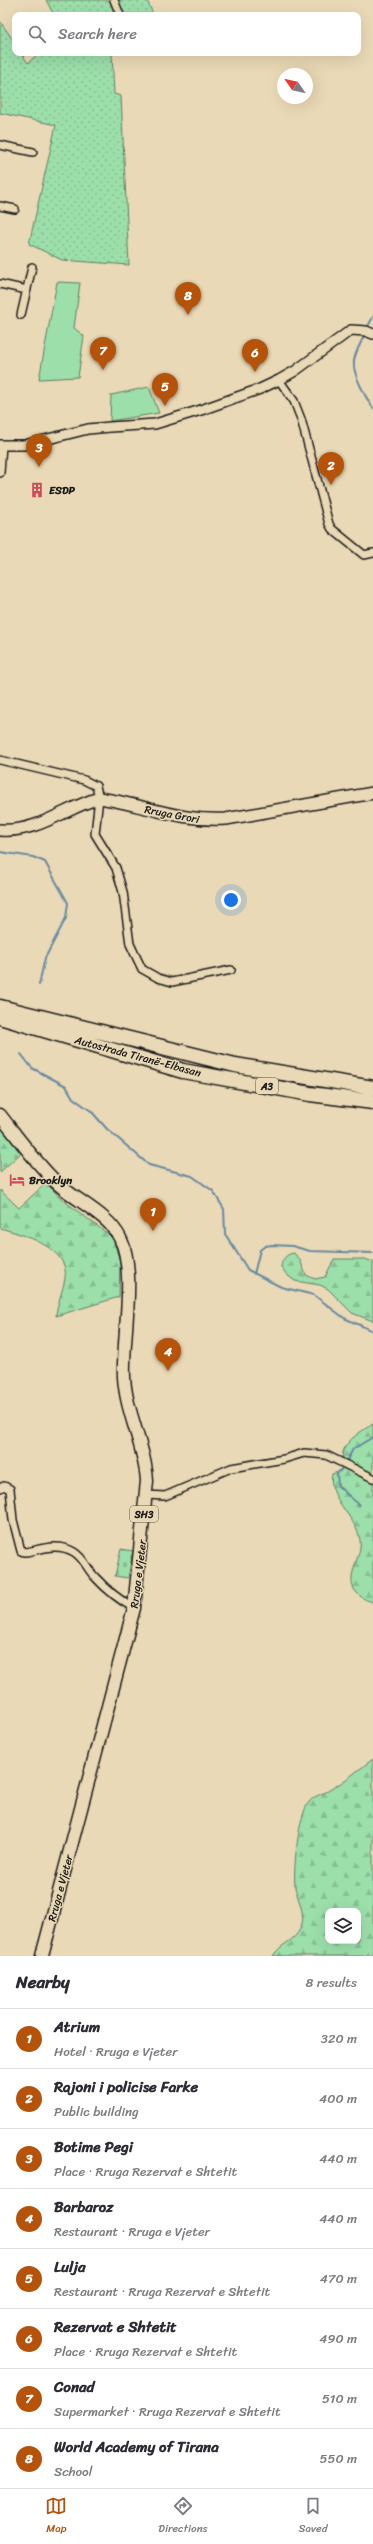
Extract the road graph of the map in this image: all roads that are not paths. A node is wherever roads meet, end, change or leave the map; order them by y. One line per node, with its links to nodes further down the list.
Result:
1 (114, 0): 2 (street)
2 (119, 12)
3 (0, 145): 4 (street)
4 (33, 152)
5 (0, 206): 6 (street)
6 (15, 210)
7 (32, 267): 9 (street)
8 (0, 284): 9 (street)
9 (27, 290): 10 (street)
10 (21, 315)
11 (373, 334): 12 (street)
12 (279, 380): 13 (street); 15 (street)
13 (1, 445): 14 (street)
14 (0, 473)
15 (373, 553)
16 (0, 760): 18 (street)
17 (373, 793): 18 (main road, Rruga Grori)
18 (98, 798): 19 (main road); 20 (street)
19 (0, 830)
20 (231, 970)
21 (0, 999): 23 (highway)
22 (0, 1007): 23 (highway, Autostrada Tiranë-Elbasan / A3)
23 (18, 1012): 25 (highway, Autostrada Tiranë-Elbasan / A3)
24 (0, 1017): 26 (highway, Autostrada Tiranë-Elbasan / A3)
25 (373, 1088)
26 (373, 1102)
27 (0, 1115): 30 (main road, Rruga e Vjeter / SH3)
28 (373, 1478): 30 (street)
29 (0, 1488): 31 (street)
30 (146, 1495): 31 (main road, Rruga e Vjeter / SH3)
31 (134, 1608): 32 (main road, Rruga e Vjeter / SH3)
32 (42, 1955)

